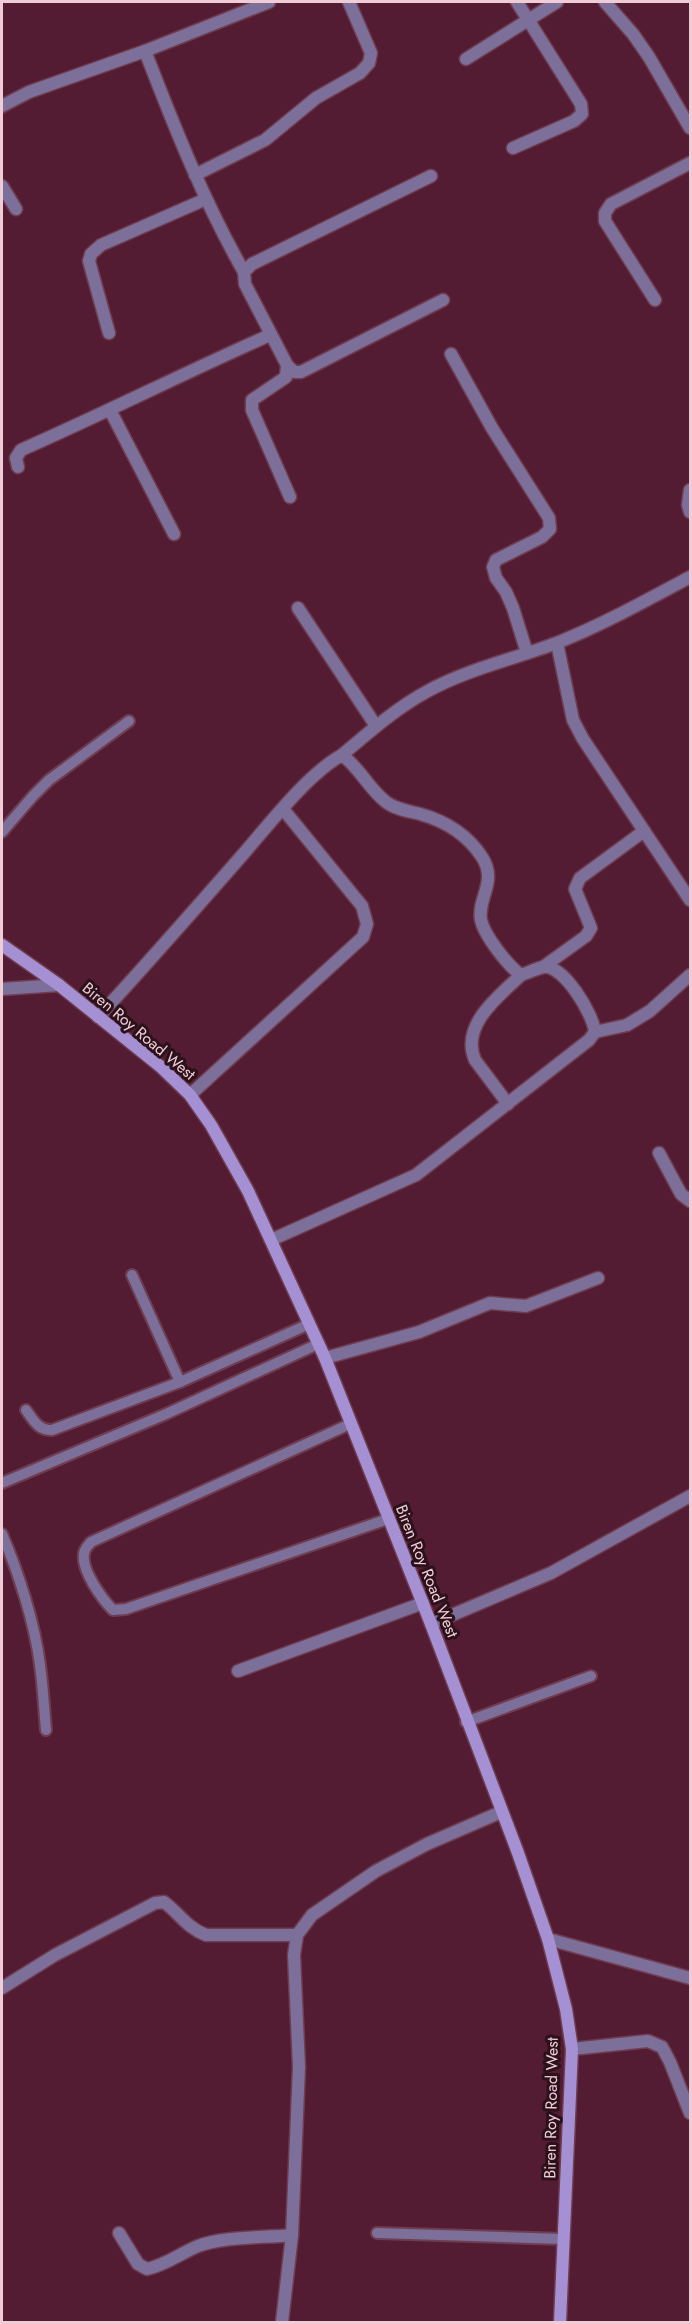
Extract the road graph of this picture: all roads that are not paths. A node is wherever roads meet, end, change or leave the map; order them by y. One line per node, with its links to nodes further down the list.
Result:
1 (269, 2): 7 (street)
2 (349, 2): 13 (street)
3 (517, 2): 6 (street)
4 (557, 2): 6 (street)
5 (605, 2): 10 (street)
6 (529, 21): 8 (street); 11 (street)
7 (145, 51): 9 (street); 13 (street)
8 (466, 59)
9 (2, 106)
10 (690, 128)
11 (513, 148)
12 (690, 163): 20 (street)
13 (195, 175): 16 (street)
14 (431, 176): 18 (street)
15 (2, 186): 17 (street)
16 (206, 199): 18 (street); 21 (street)
17 (16, 209)
18 (244, 272): 22 (street)
19 (443, 300): 24 (street)
20 (655, 300)
21 (109, 333)
22 (270, 335): 24 (street); 25 (street)
23 (451, 354): 34 (street)
24 (286, 365): 28 (street)
25 (110, 410): 26 (street); 30 (street)
26 (18, 467)
27 (690, 490): 29 (street)
28 (290, 497)
29 (690, 512)
30 (174, 534)
31 (690, 577): 33 (street)
32 (298, 608): 36 (street)
33 (557, 643): 34 (street); 39 (street)
34 (527, 653): 36 (street)
35 (129, 721): 40 (lane)
36 (376, 726): 37 (street)
37 (342, 755): 38 (street); 44 (street)
38 (283, 809): 48 (street); 50 (street)
39 (644, 831): 41 (street); 43 (street)
40 (2, 832)
41 (690, 900)
42 (2, 945): 46 (main road, Biren Roy Road West)
43 (543, 967): 44 (street); 49 (street)
44 (521, 975): 51 (street)
45 (690, 975): 49 (street)
46 (59, 986): 47 (street); 48 (main road, Biren Roy Road West)
47 (2, 989)
48 (98, 1017): 50 (main road, Biren Roy Road West)
49 (595, 1032): 51 (street)
50 (190, 1095): 54 (main road, Biren Roy Road West)
51 (508, 1104): 54 (street)
52 (659, 1153): 53 (street)
53 (690, 1201)
54 (271, 1240): 57 (main road, Biren Roy Road West)
55 (132, 1275): 60 (lane)
56 (598, 1278): 59 (street)
57 (309, 1324): 58 (main road, Biren Roy Road West); 60 (lane)
58 (318, 1344): 59 (main road, Biren Roy Road West); 63 (lane)
59 (325, 1358): 62 (main road, Biren Roy Road West)
60 (180, 1382): 61 (lane)
61 (26, 1410)
62 (350, 1424): 65 (main road, Biren Roy Road West); 65 (lane)
63 (2, 1483)
64 (690, 1496): 68 (street)
65 (388, 1519): 67 (main road, Biren Roy Road West)
66 (2, 1534): 72 (lane)
67 (423, 1603): 68 (main road, Biren Roy Road West); 69 (street)
68 (431, 1624): 71 (main road, Biren Roy Road West)
69 (238, 1671)
70 (591, 1676): 71 (lane)
71 (466, 1722): 73 (main road, Biren Roy Road West)
72 (46, 1730)
73 (501, 1812): 74 (street); 75 (main road, Biren Roy Road West)
74 (297, 1935): 77 (street); 82 (street)
75 (548, 1939): 76 (street); 78 (main road, Biren Roy Road West)
76 (690, 1978)
77 (2, 1988)
78 (572, 2049): 79 (street); 83 (main road, Biren Roy Road West)
79 (690, 2113)
80 (119, 2233): 82 (street)
81 (377, 2233): 83 (lane)
82 (292, 2235): 84 (street)
83 (563, 2239): 85 (main road, Biren Roy Road West)
84 (282, 2322)
85 (560, 2322)

